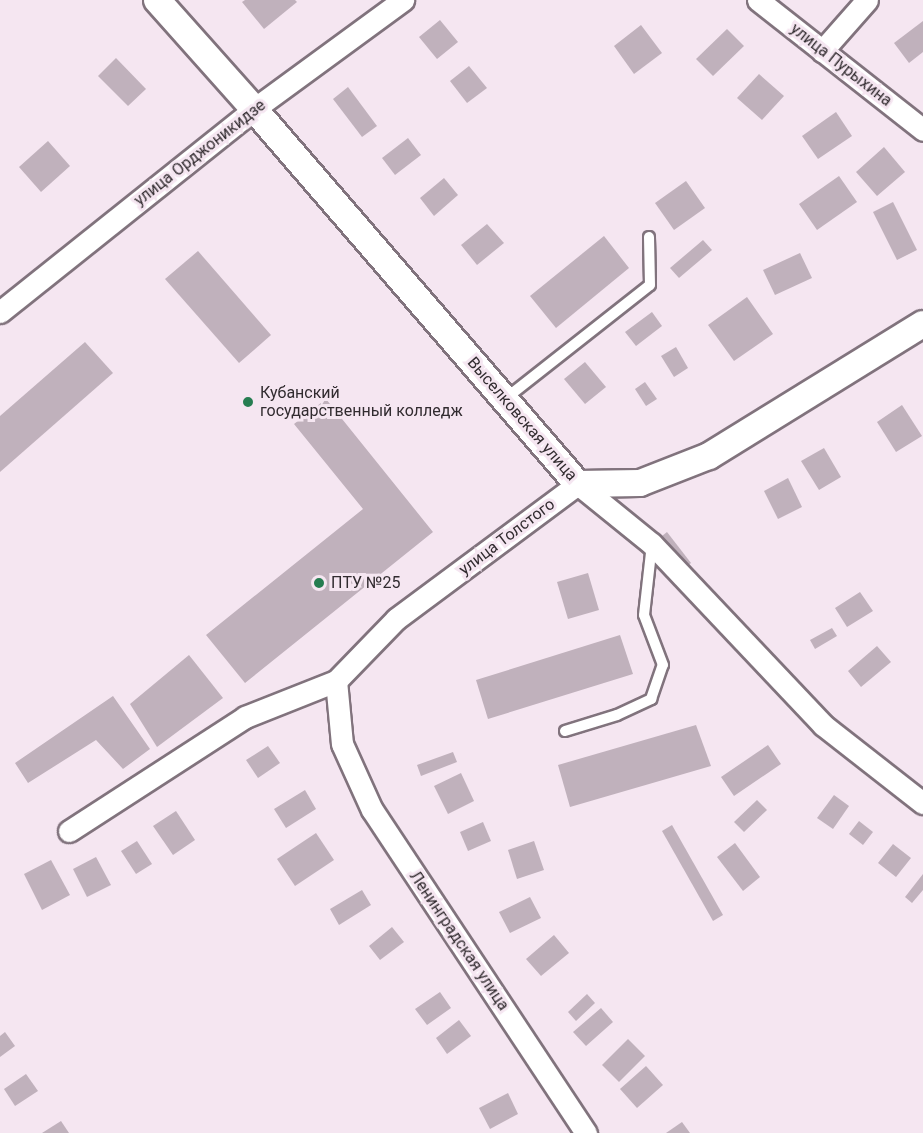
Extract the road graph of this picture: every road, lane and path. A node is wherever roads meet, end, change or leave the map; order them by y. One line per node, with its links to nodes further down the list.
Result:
1 (157, 0): 6 (street, Выселковская улица)
2 (403, 0): 6 (street, улица Орджоникидзе)
3 (759, 0): 5 (street, улица Пурыхина)
4 (867, 0): 5 (street)
5 (822, 51): 7 (street, улица Пурыхина)
6 (254, 109): 9 (street, улица Орджоникидзе); 11 (street, Выселковская улица)
7 (923, 130)
8 (649, 237): 11 (lane)
9 (0, 312)
10 (923, 324): 12 (street)
11 (505, 399): 12 (street, Выселковская улица)
12 (578, 484): 13 (street, Выселковская улица); 14 (street, улица Толстого)
13 (652, 544): 15 (lane); 16 (street, Выселковская улица)
14 (336, 681): 17 (street, улица Толстого); 18 (street, Ленинградская улица)
15 (565, 731)
16 (923, 803)
17 (69, 831)
18 (586, 1133)

